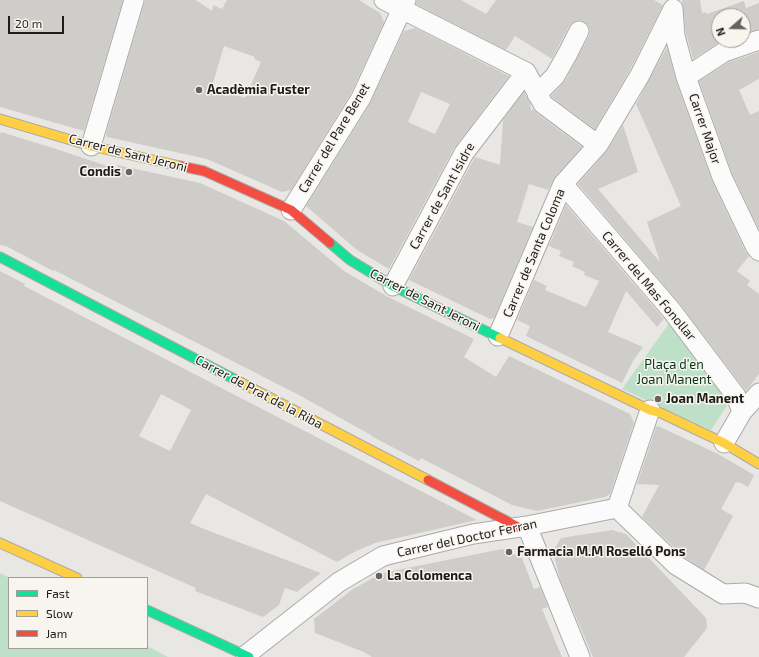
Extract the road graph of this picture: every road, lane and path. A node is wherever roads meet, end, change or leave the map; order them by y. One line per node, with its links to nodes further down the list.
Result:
1 (134, 0): 12 (street)
2 (384, 0): 4 (street)
3 (672, 4): 8 (street, Carrer Major); 11 (street, Carrer de Santa Coloma)
4 (403, 5): 7 (street); 14 (street, Carrer del Pare Benet)
5 (579, 32): 9 (street)
6 (759, 40): 8 (street)
7 (526, 72): 9 (street); 17 (street, Carrer de Sant Isidre)
8 (686, 77): 15 (street, Carrer Major)
9 (537, 94): 11 (street)
10 (0, 119): 12 (street, Carrer de Sant Jeroni)
11 (598, 145): 13 (street, Carrer de Santa Coloma)
12 (92, 146): 14 (street, Carrer de Sant Jeroni)
13 (563, 184): 18 (street, Carrer de Santa Coloma); 21 (street, Carrer del Mas Fonollar)
14 (291, 210): 17 (street, Carrer de Sant Jeroni)
15 (758, 247)
16 (0, 257): 25 (street, Carrer de Prat de la Riba)
17 (393, 286): 18 (street, Carrer de Sant Jeroni)
18 (498, 336): 20 (street, Carrer de Sant Jeroni)
19 (759, 393): 21 (street)
20 (650, 410): 22 (street, Carrer de Sant Jeroni); 24 (street)
21 (742, 412): 22 (street)
22 (724, 443): 23 (street, Carrer de Sant Jeroni)
23 (759, 464)
24 (617, 508): 25 (street, Carrer del Doctor Ferran); 28 (street)
25 (522, 526): 30 (street, Carrer del Doctor Ferran); 31 (street)
26 (0, 543): 27 (street)
27 (75, 577)
28 (759, 598)
29 (148, 610): 30 (street)
30 (247, 656)
31 (580, 657)

